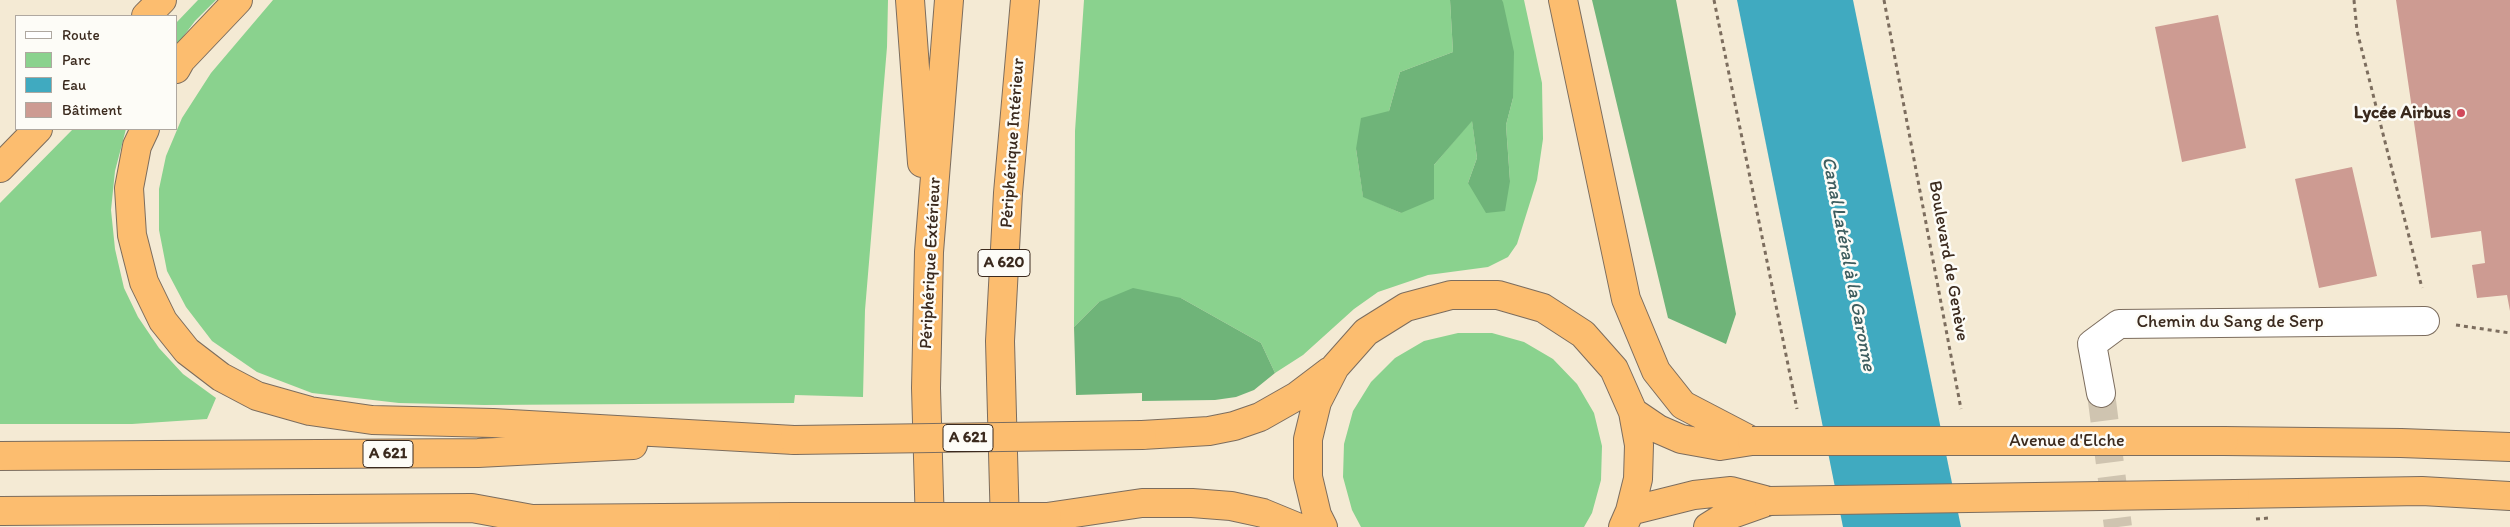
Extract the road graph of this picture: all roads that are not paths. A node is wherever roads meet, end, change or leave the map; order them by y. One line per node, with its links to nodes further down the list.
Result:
1 (162, 0): 7 (highway)
2 (238, 0): 8 (highway)
3 (910, 0): 12 (highway)
4 (949, 0): 12 (highway, Périphérique Extérieur)
5 (1024, 0): 29 (highway, Périphérique Intérieur / A 620)
6 (1563, 0): 18 (highway)
7 (147, 15)
8 (178, 65)
9 (37, 130): 11 (highway)
10 (145, 130): 17 (highway)
11 (0, 168)
12 (929, 252): 28 (highway, Périphérique Extérieur)
13 (2425, 321): 15 (street, Chemin du Sang de Serp)
14 (1335, 368): 16 (highway); 17 (highway, A 621, bridge); 32 (highway)
15 (2101, 393)
16 (1633, 412): 18 (highway, Avenue d'Elche); 26 (highway)
17 (785, 439): 20 (highway, A 621)
18 (1752, 441): 19 (highway, Avenue d'Elche, bridge)
19 (2510, 448)
20 (0, 456)
21 (2510, 496): 22 (highway, bridge)
22 (1769, 501): 26 (highway); 33 (highway)
23 (0, 511): 25 (highway)
24 (1047, 517): 25 (highway, bridge); 30 (highway); 31 (highway)
25 (532, 519): 27 (highway)
26 (1627, 519)
27 (503, 527)
28 (930, 527)
29 (1005, 527)
30 (1108, 527)
31 (1296, 527)
32 (1323, 527)
33 (1708, 527)

